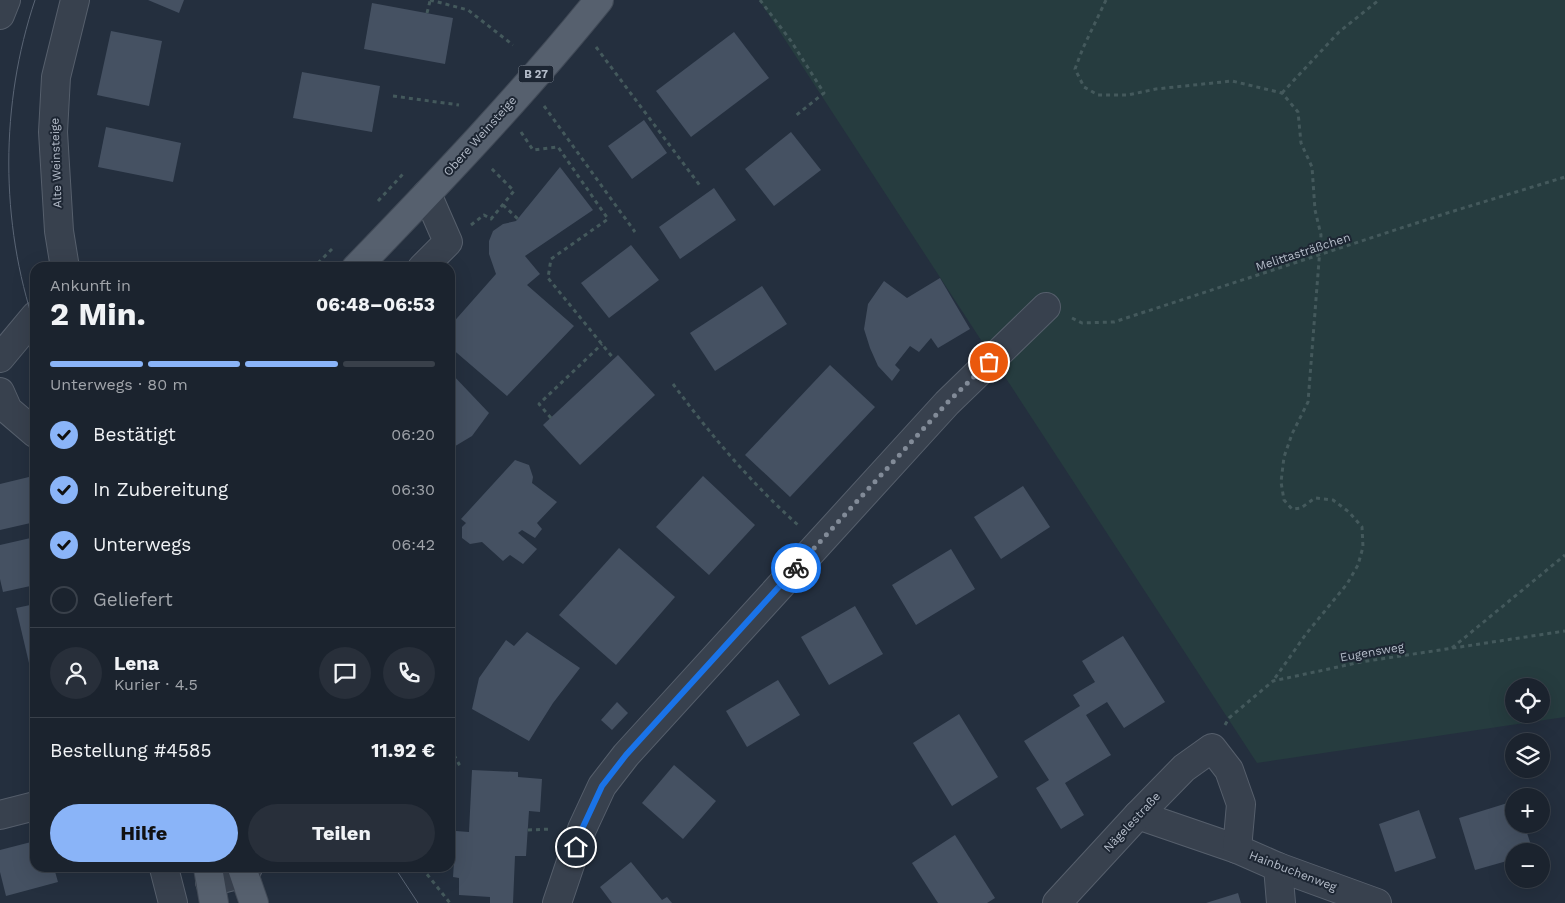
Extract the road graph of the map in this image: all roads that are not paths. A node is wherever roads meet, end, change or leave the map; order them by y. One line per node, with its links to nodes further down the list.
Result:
1 (75, 0): 4 (street, Alte Weinsteige)
2 (599, 0): 3 (main road, Obere Weinsteige / B 27)
3 (427, 194): 5 (main road, Obere Weinsteige / B 27); 6 (street)
4 (64, 262)
5 (362, 262)
6 (428, 262)
7 (1046, 307): 24 (street)
8 (30, 322): 9 (street)
9 (0, 358)
10 (3, 405): 11 (street)
11 (30, 429)
12 (1212, 748): 15 (street, Nägelestraße); 16 (street, Hainbuchenweg)
13 (30, 807): 14 (street)
14 (0, 814)
15 (1138, 815): 16 (street, Hainbuchenweg); 25 (street, Nägelestraße)
16 (1237, 849): 17 (street, Hainbuchenweg)
17 (1278, 867): 26 (street); 27 (street, Hainbuchenweg)
18 (165, 872): 22 (street)
19 (240, 872): 21 (street)
20 (246, 872): 23 (main road)
21 (211, 884)
22 (173, 903)
23 (254, 903)
24 (557, 903)
25 (1057, 903)
26 (1281, 903)
27 (1377, 903)

